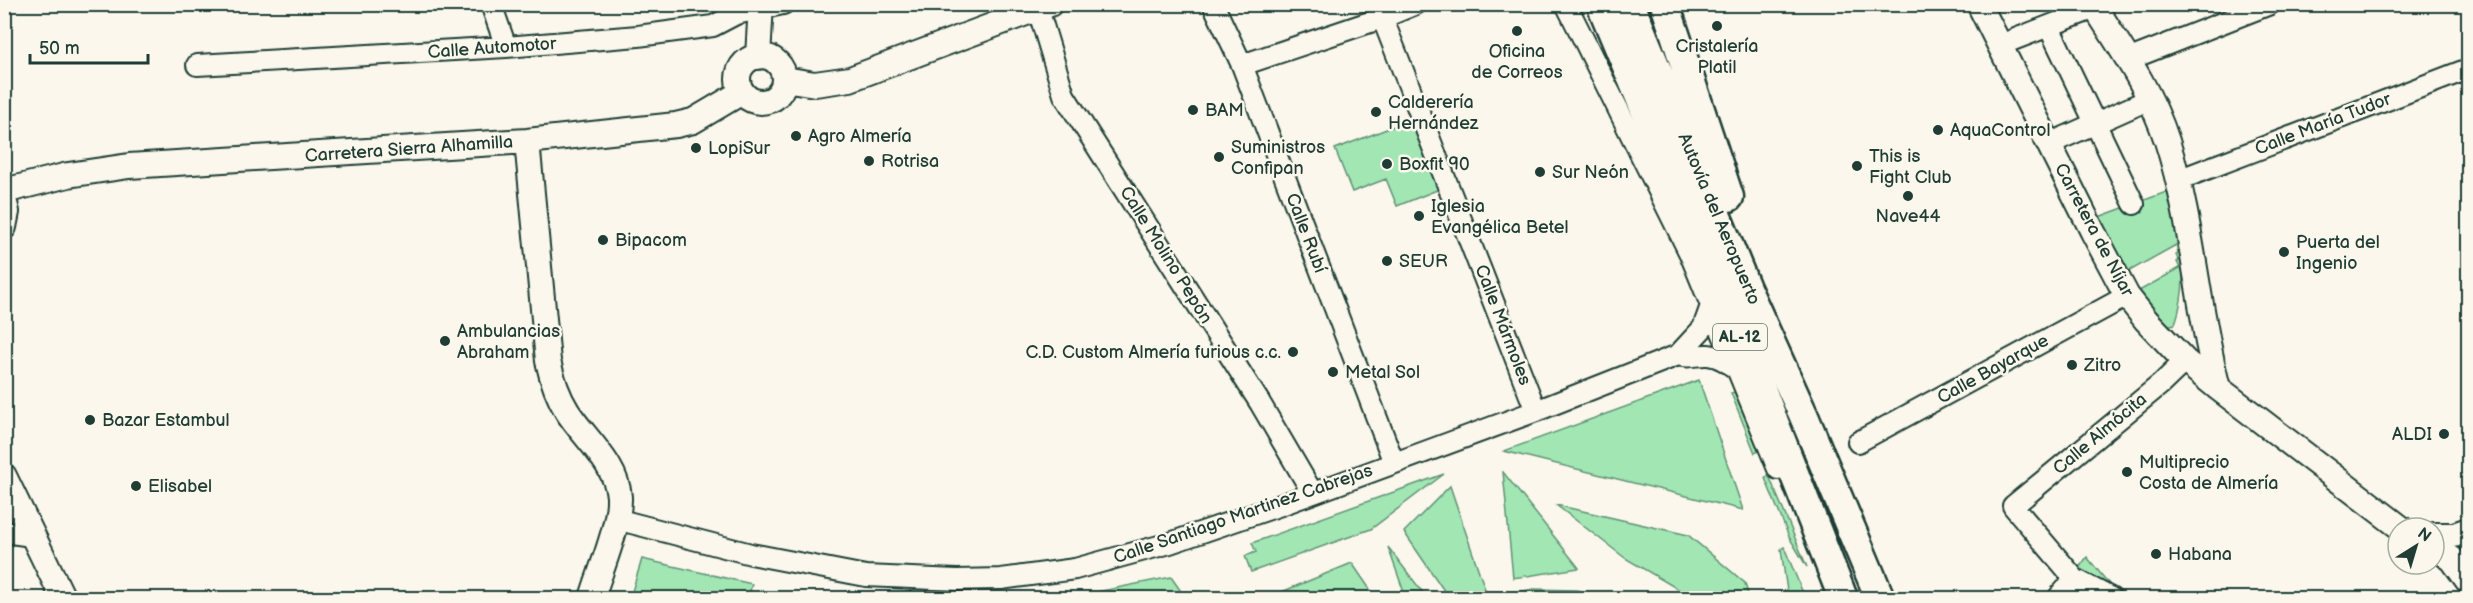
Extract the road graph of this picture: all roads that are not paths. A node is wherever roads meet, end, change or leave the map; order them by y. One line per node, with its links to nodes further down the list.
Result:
1 (491, 4): 16 (street)
2 (1213, 4): 20 (street, Calle Rubí)
3 (1416, 4): 13 (street)
4 (1566, 4): 34 (street)
5 (1601, 4): 34 (highway, Autovía del Aeropuerto / AL-12)
6 (1630, 4): 41 (highway, Autovía del Aeropuerto / AL-12)
7 (1665, 4): 41 (highway)
8 (1979, 4): 15 (main road, Carretera de Níjar)
9 (2270, 4): 18 (street)
10 (768, 6): 16 (street, Calle Automotor); 17 (main road)
11 (2094, 6): 14 (street); 18 (main road)
12 (1044, 7): 22 (main road); 45 (street, Calle Molino Pepón)
13 (1380, 11): 20 (street); 40 (street, Calle Mármoles)
14 (2049, 27): 15 (street); 25 (street)
15 (2000, 45): 27 (main road, Carretera de Níjar)
16 (506, 47): 19 (street, Calle Automotor)
17 (758, 57): 22 (main road); 23 (main road)
18 (2130, 59): 24 (main road)
19 (197, 65)
20 (1242, 66): 43 (street, Calle Rubí)
21 (2469, 69): 28 (street, Calle María Tudor)
22 (784, 79): 23 (main road)
23 (742, 92): 26 (main road, Carretera Sierra Alhamilla)
24 (2150, 99): 25 (street); 28 (main road)
25 (2096, 123): 27 (street); 31 (street)
26 (527, 141): 29 (main road, Carretera Sierra Alhamilla); 47 (main road)
27 (2049, 144): 35 (main road, Carretera de Níjar)
28 (2178, 180): 33 (main road)
29 (4, 191)
30 (4, 199): 32 (main road)
31 (2134, 204)
32 (4, 227)
33 (2199, 293): 36 (main road); 39 (main road)
34 (1715, 296): 37 (street, Calle Santiago Martinez Cabrejas); 38 (highway, Autovía del Aeropuerto / AL-12)
35 (2127, 296): 36 (main road, Carretera de Níjar); 42 (street, Calle Bayarque)
36 (2179, 355): 39 (main road, Carretera de Níjar); 53 (street, Calle Almócita)
37 (1678, 356): 38 (street, Calle Santiago Martinez Cabrejas); 40 (street, Calle Santiago Martinez Cabrejas)
38 (1748, 376): 57 (highway, Autovía del Aeropuerto / AL-12)
39 (2218, 388): 46 (main road, Carretera de Níjar)
40 (1536, 411): 43 (street, Calle Santiago Martinez Cabrejas)
41 (1803, 414): 58 (highway, Autovía del Aeropuerto / AL-12)
42 (1858, 442)
43 (1394, 464): 45 (street, Calle Santiago Martinez Cabrejas)
44 (4, 476): 51 (main road)
45 (1312, 492): 47 (street, Calle Santiago Martinez Cabrejas)
46 (2386, 517)
47 (616, 519): 56 (main road)
48 (2469, 530): 50 (main road)
49 (4, 532): 51 (street)
50 (2446, 535)
51 (32, 536): 55 (main road)
52 (2446, 555): 54 (main road)
53 (2075, 579): 59 (street); 60 (street)
54 (2469, 581)
55 (63, 598)
56 (592, 598)
57 (1843, 598)
58 (1880, 598)
59 (2058, 598)
60 (2111, 598)

